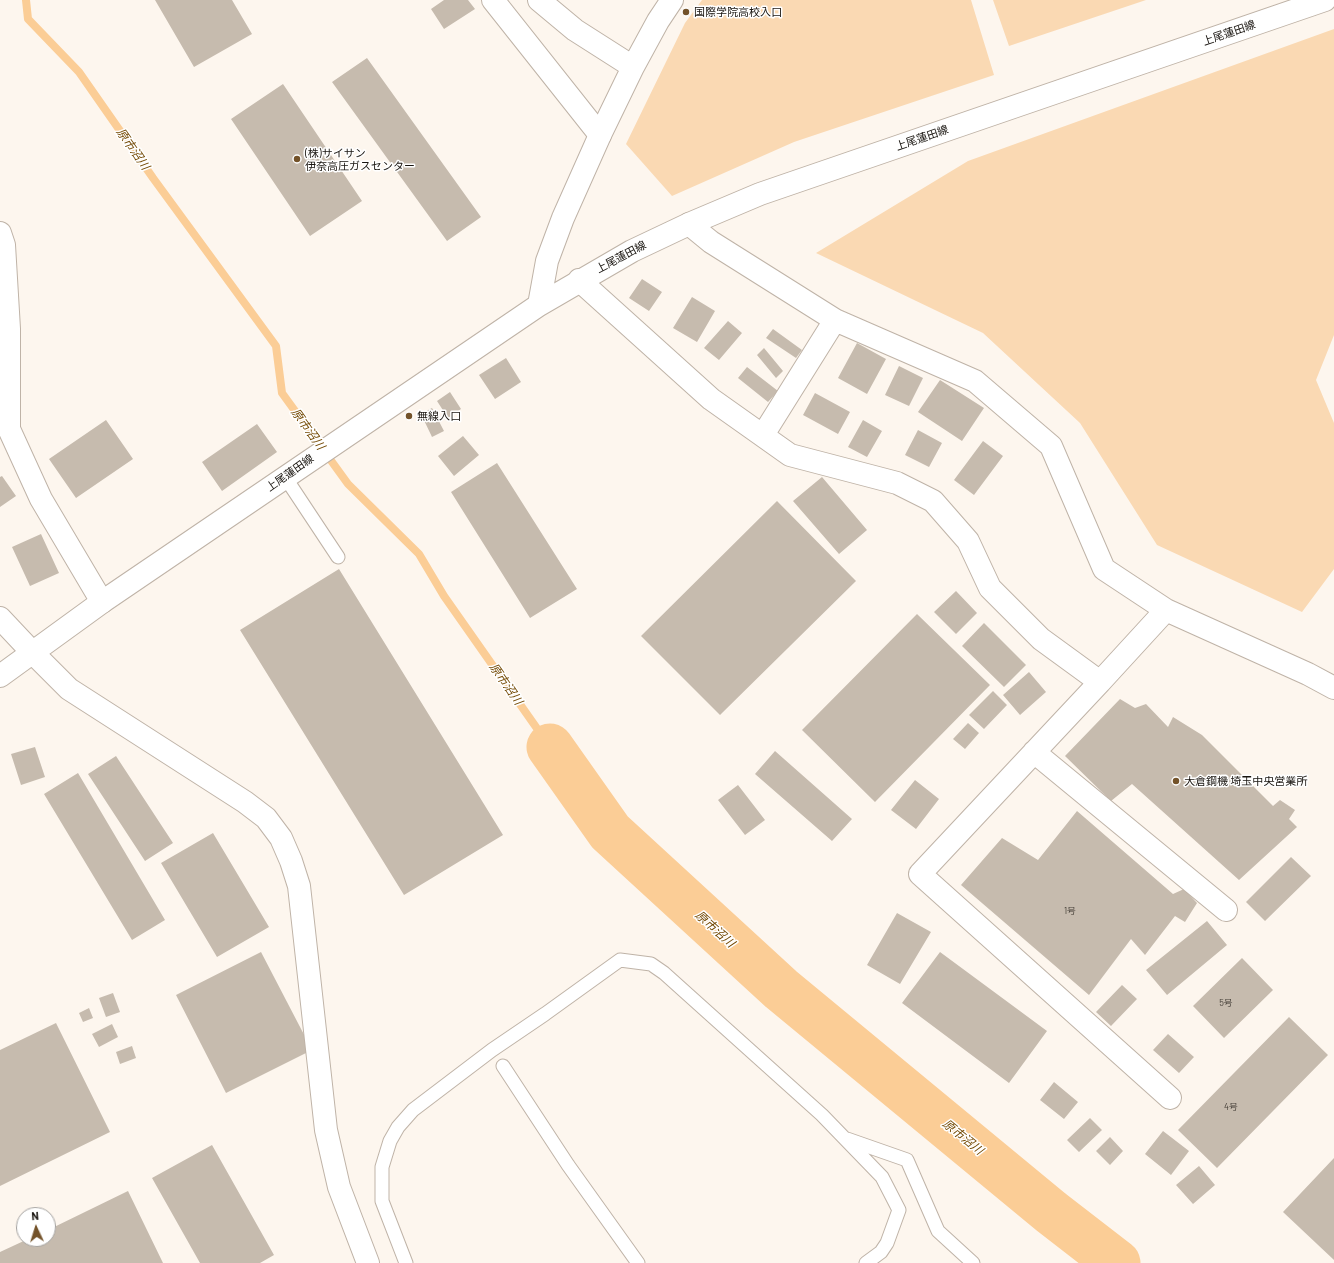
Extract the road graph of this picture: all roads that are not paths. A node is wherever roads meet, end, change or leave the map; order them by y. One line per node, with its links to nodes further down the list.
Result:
1 (493, 0): 6 (street)
2 (539, 0): 5 (street)
3 (672, 0): 5 (street)
4 (1325, 0): 7 (street, 上尾蓮田線)
5 (633, 67): 6 (street)
6 (600, 135): 10 (street)
7 (689, 224): 9 (street, 上尾蓮田線); 11 (street)
8 (0, 233): 15 (street)
9 (579, 280): 10 (street, 上尾蓮田線); 12 (street)
10 (539, 305): 13 (street, 上尾蓮田線)
11 (835, 320): 12 (street); 16 (street)
12 (763, 436): 20 (street)
13 (285, 477): 14 (lane); 15 (street, 上尾蓮田線)
14 (338, 557)
15 (102, 602): 18 (street, 上尾蓮田線)
16 (1166, 610): 20 (street); 21 (street)
17 (0, 618): 18 (street)
18 (32, 652): 19 (street, 上尾蓮田線); 27 (street)
19 (0, 676)
20 (1100, 682): 22 (street)
21 (1334, 688)
22 (1034, 752): 23 (street); 25 (street)
23 (1226, 910)
24 (503, 1066): 29 (lane)
25 (1170, 1098)
26 (843, 1137): 28 (lane); 30 (lane); 31 (lane)
27 (368, 1263)
28 (406, 1263)
29 (638, 1263)
30 (866, 1263)
31 (973, 1263)

